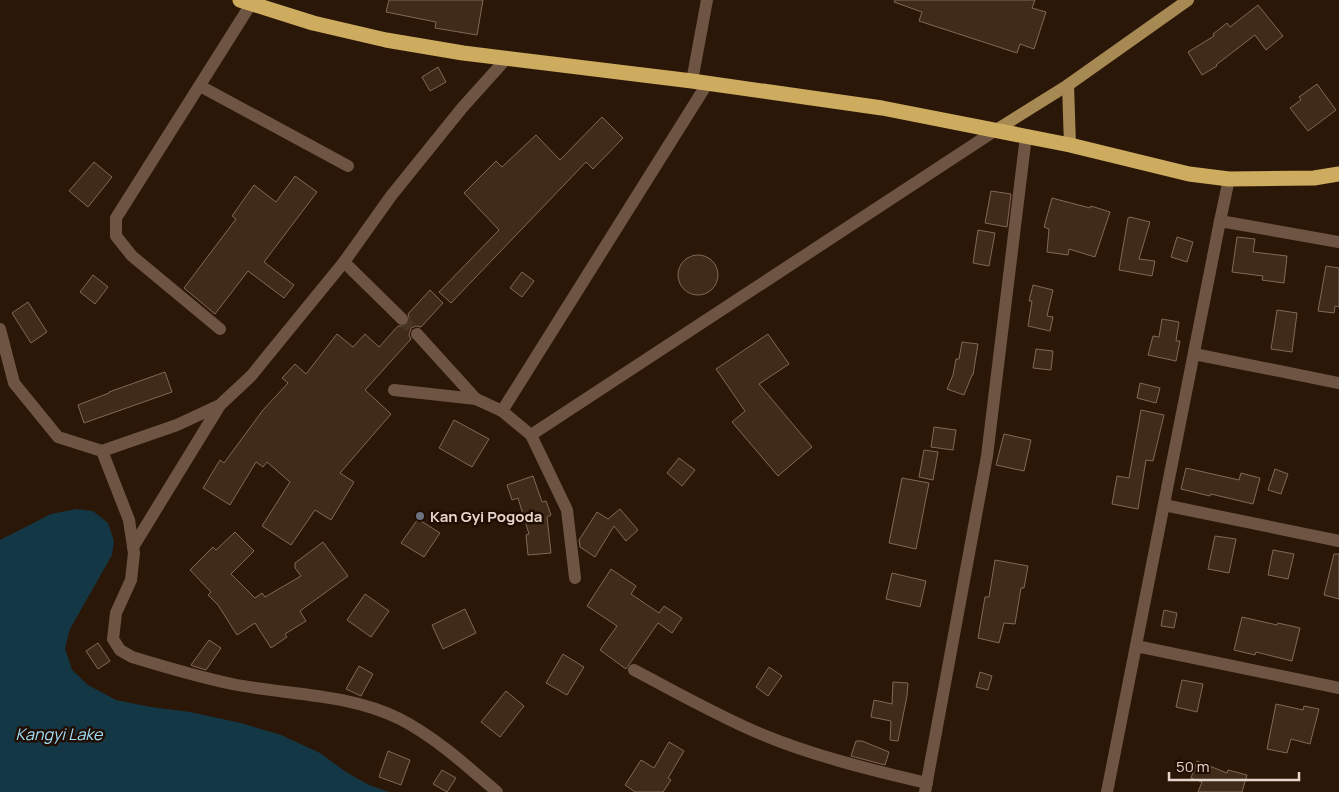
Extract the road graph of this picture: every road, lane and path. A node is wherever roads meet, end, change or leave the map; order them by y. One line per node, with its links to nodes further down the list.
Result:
1 (707, 0): 5 (street)
2 (1188, 0): 7 (main road)
3 (246, 2): 4 (highway); 8 (street)
4 (506, 59): 5 (highway); 17 (street)
5 (692, 81): 6 (highway)
6 (707, 84): 9 (highway); 27 (street)
7 (1068, 85): 9 (main road); 11 (main road)
8 (200, 86): 12 (street); 20 (street)
9 (996, 130): 10 (highway); 28 (street)
10 (1026, 136): 11 (highway); 37 (street)
11 (1070, 145): 14 (highway)
12 (348, 166)
13 (1339, 174): 14 (highway)
14 (1228, 180): 15 (street)
15 (1220, 221): 16 (street); 22 (street)
16 (1339, 242)
17 (344, 262): 18 (street); 26 (street)
18 (402, 319)
19 (0, 329): 29 (street)
20 (220, 329)
21 (417, 334): 25 (street)
22 (1194, 354): 23 (street); 30 (street)
23 (1339, 383)
24 (394, 390): 25 (street)
25 (476, 399): 27 (street)
26 (220, 405): 29 (street); 32 (street)
27 (502, 412): 28 (street)
28 (531, 435): 33 (street)
29 (102, 451): 32 (street)
30 (1164, 505): 31 (street); 34 (street)
31 (1339, 541)
32 (133, 547): 38 (street)
33 (575, 578)
34 (1136, 646): 36 (street); 39 (street)
35 (634, 670): 37 (street)
36 (1339, 688)
37 (926, 787)
38 (497, 792)
39 (1109, 792)

